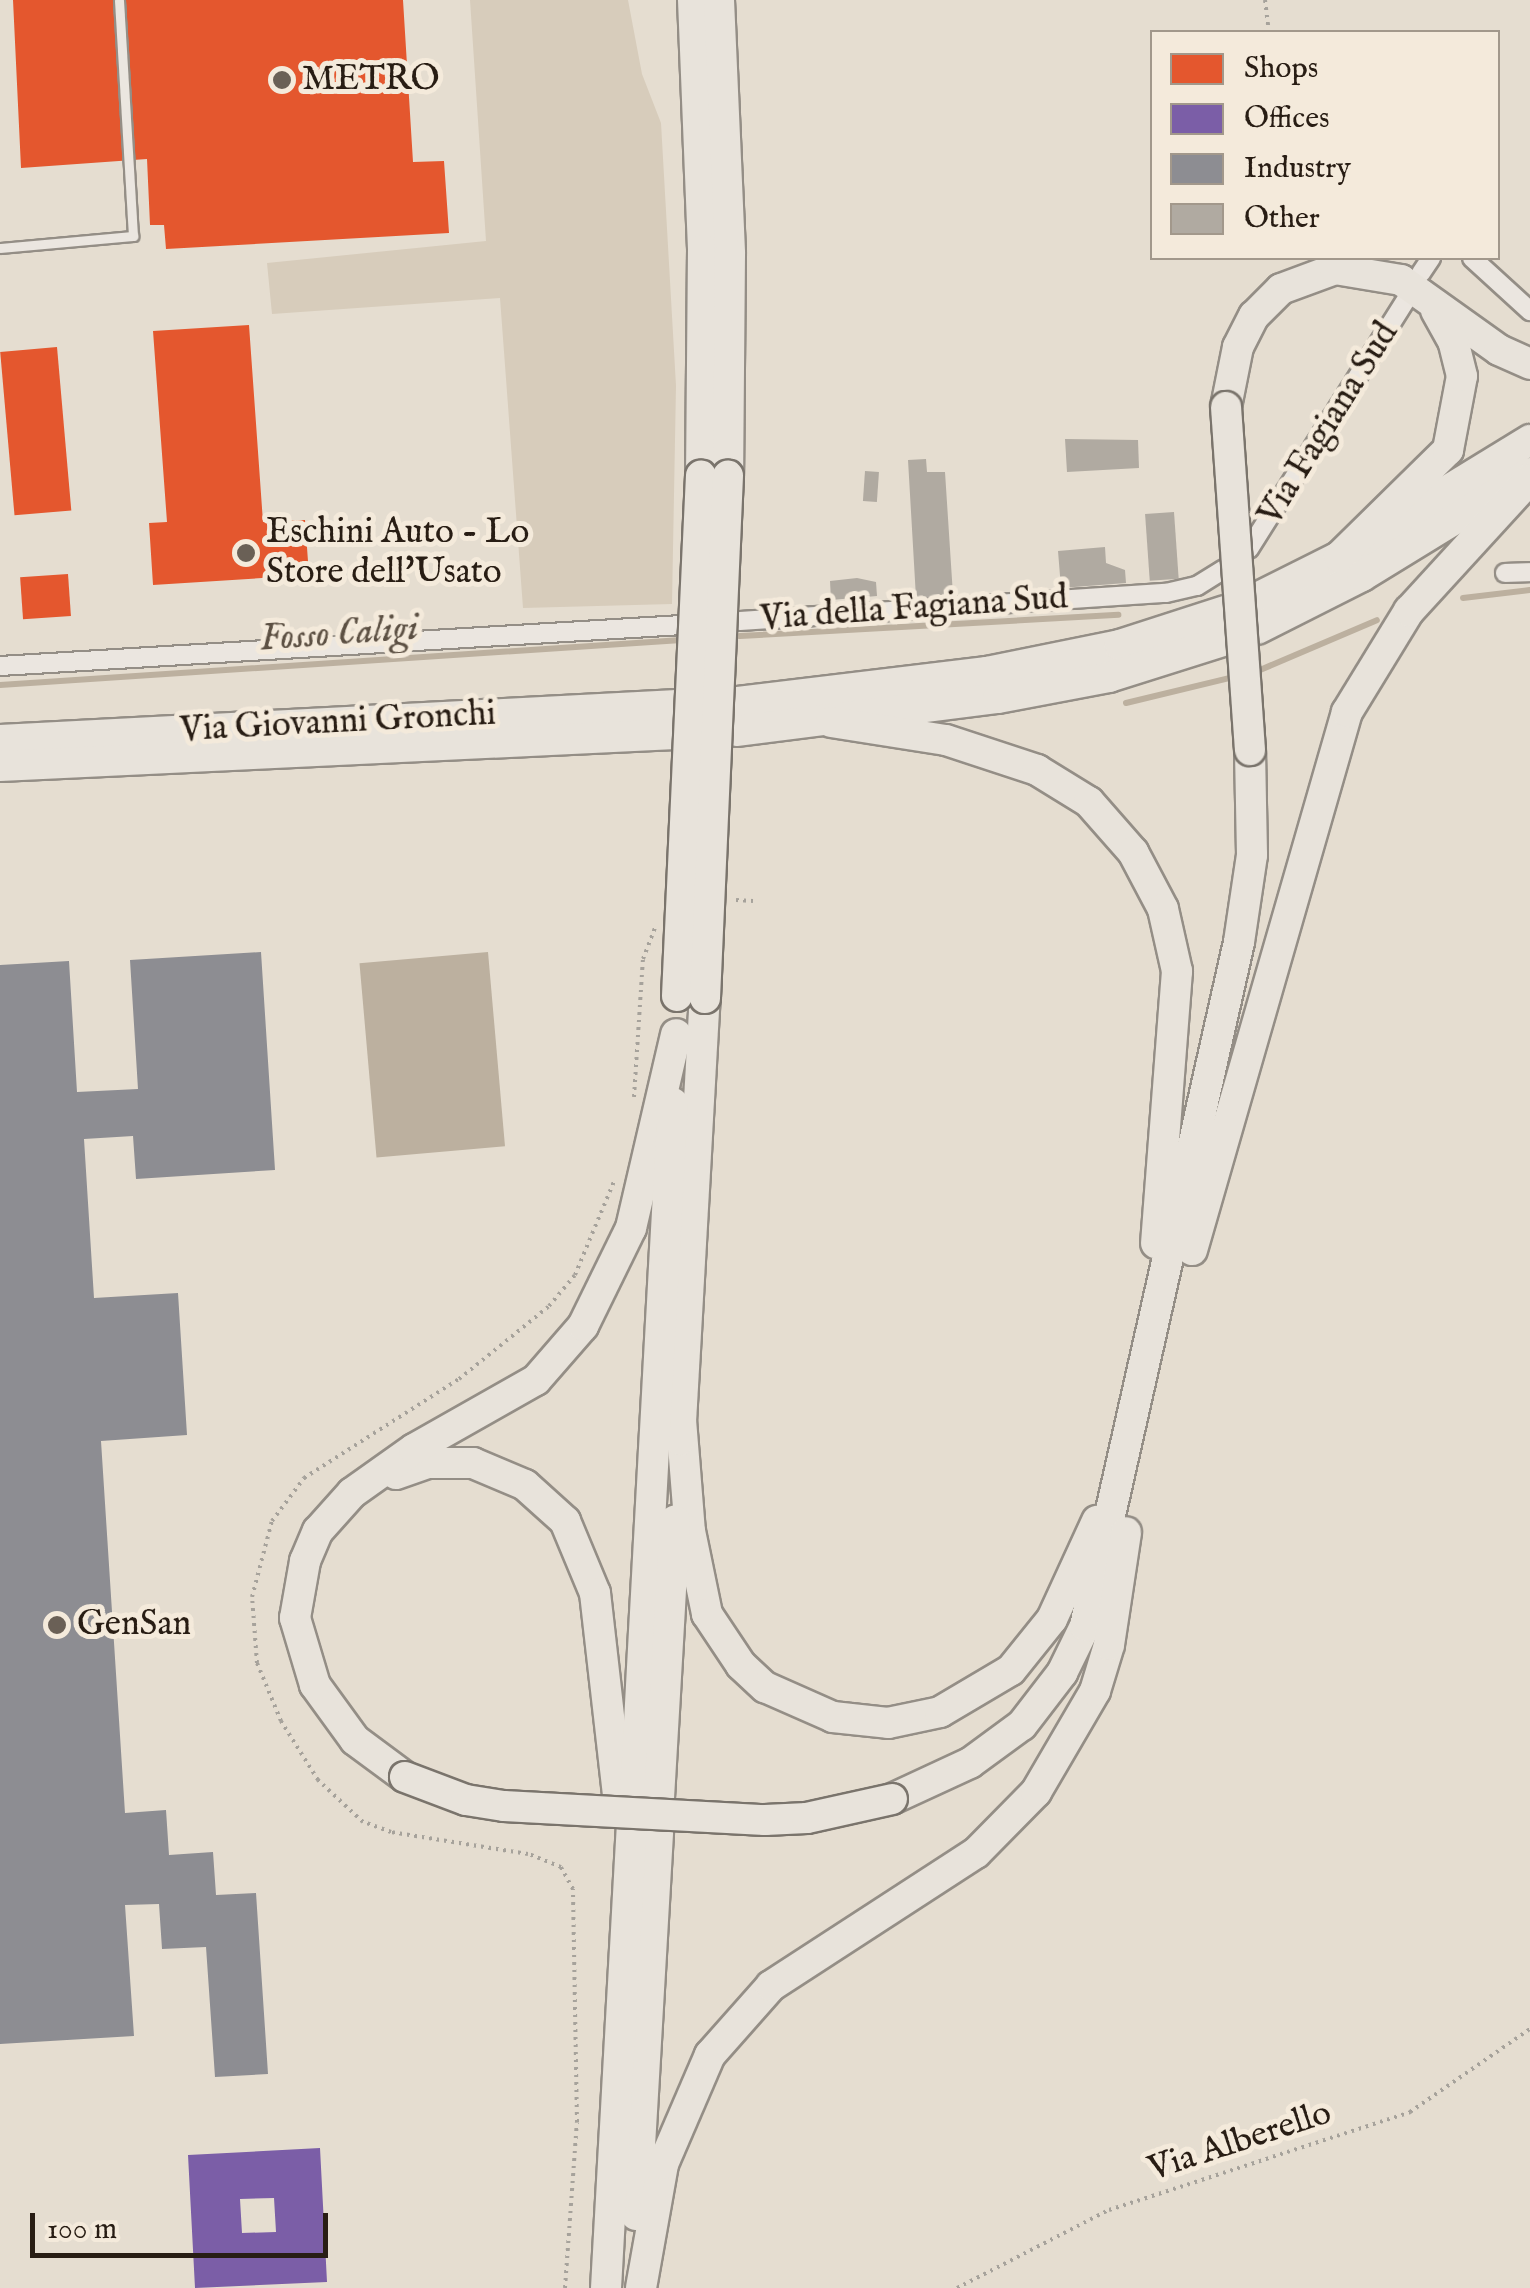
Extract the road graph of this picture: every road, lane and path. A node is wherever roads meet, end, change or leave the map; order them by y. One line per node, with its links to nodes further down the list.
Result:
1 (118, 0): 6 (lane)
2 (693, 0): 12 (main road)
3 (720, 0): 12 (main road)
4 (1265, 0): 5 (path)
5 (1270, 30)
6 (0, 248)
7 (1474, 260): 9 (street)
8 (1421, 281): 10 (main road); 14 (street, Via Fagiana Sud); 15 (main road); 32 (main road, bridge)
9 (1530, 311)
10 (1530, 364)
11 (1530, 440): 15 (main road)
12 (714, 476): 28 (main road, bridge)
13 (1530, 476): 15 (main road); 32 (main road)
14 (1249, 549)
15 (1339, 557)
16 (1223, 570): 19 (street, Via della Fagiana Sud)
17 (1530, 572): 18 (street)
18 (1505, 573)
19 (740, 621)
20 (682, 625): 21 (street)
21 (0, 666)
22 (831, 722): 22 (main road); 32 (main road)
23 (0, 740): 24 (main road, Via Giovanni Gronchi)
24 (0, 766)
25 (734, 900): 26 (path)
26 (753, 900)
27 (659, 921): 30 (path)
28 (691, 997): 29 (main road); 33 (main road)
29 (676, 1034): 35 (main road); 36 (main road)
30 (633, 1106)
31 (617, 1173): 38 (path)
32 (1153, 1340): 34 (main road)
33 (681, 1420): 34 (main road); 36 (main road)
34 (1129, 1439): 35 (main road, bridge); 41 (main road)
35 (352, 1493): 36 (main road)
36 (637, 1796)
37 (1530, 2029): 42 (path, Via Alberello)
38 (565, 2288)
39 (606, 2288): 40 (main road)
40 (632, 2288)
41 (640, 2288)
42 (957, 2288)

